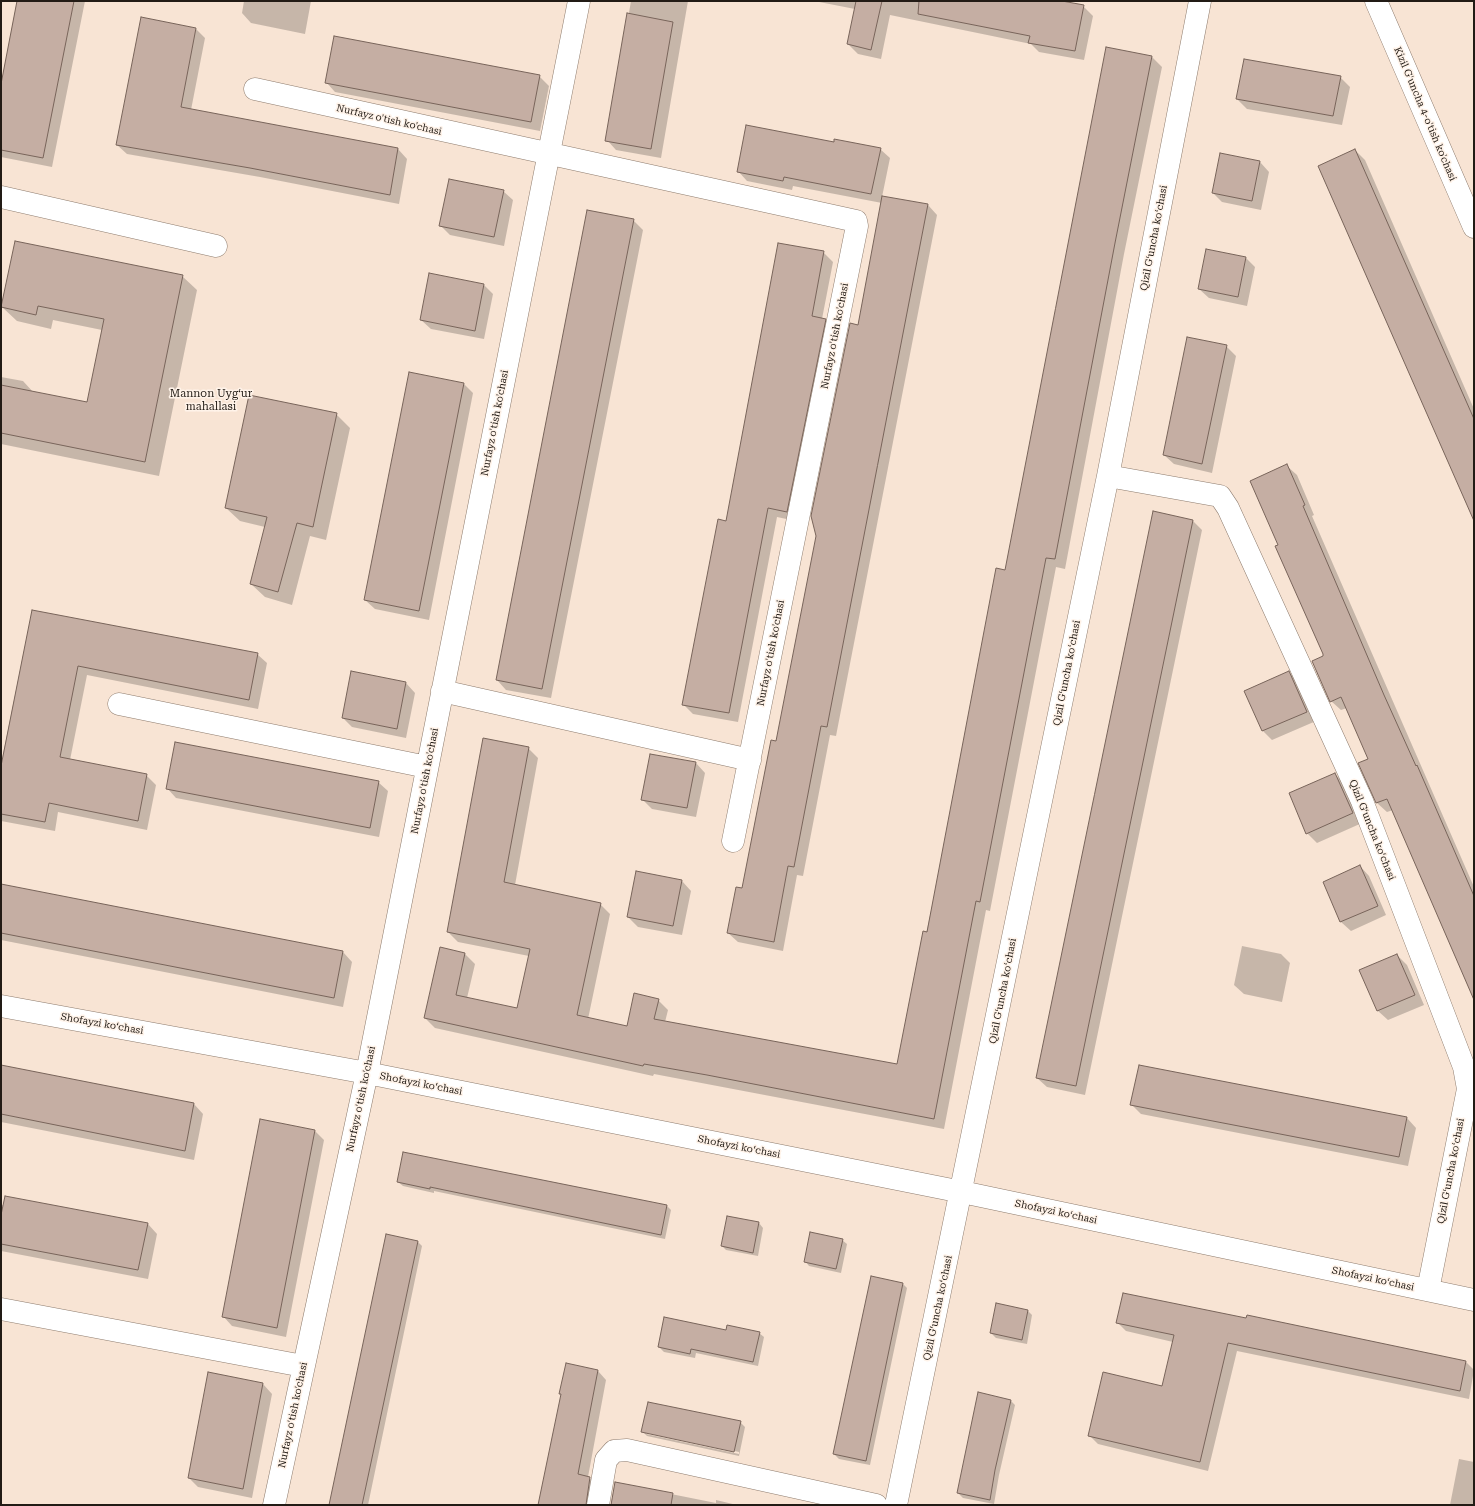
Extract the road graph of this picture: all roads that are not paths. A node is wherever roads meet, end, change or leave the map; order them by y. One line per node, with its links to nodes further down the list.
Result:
1 (579, 1): 5 (street, Nurfayz o'tish ko'chasi)
2 (1200, 1): 9 (street, Qizil Gʻuncha koʻchasi)
3 (1376, 1): 7 (street, Kizil G'uncha 4-o'tish ko'chasi)
4 (255, 89): 5 (street, Nurfayz o'tish ko'chasi)
5 (548, 154): 10 (street, Nurfayz o'tish ko'chasi); 12 (street, Nurfayz o'tish ko'chasi)
6 (1, 197): 8 (street)
7 (1474, 227)
8 (216, 246)
9 (1108, 476): 17 (street, Qizil Gʻuncha koʻchasi); 18 (street, Qizil Gʻuncha koʻchasi)
10 (442, 691): 12 (street); 13 (street, Nurfayz o'tish ko'chasi)
11 (120, 704): 13 (street)
12 (750, 760): 14 (street, Nurfayz o'tish ko'chasi)
13 (428, 766): 16 (street, Nurfayz o'tish ko'chasi)
14 (733, 841)
15 (1, 1006): 16 (street, Shofayzi koʻchasi)
16 (367, 1073): 17 (street, Shofayzi koʻchasi); 21 (street, Nurfayz o'tish ko'chasi)
17 (962, 1192): 18 (street, Shofayzi koʻchasi); 25 (street, Qizil Gʻuncha koʻchasi)
18 (1428, 1290): 19 (street, Shofayzi koʻchasi)
19 (1474, 1300)
20 (1, 1309): 21 (street)
21 (303, 1366): 22 (street, Nurfayz o'tish ko'chasi)
22 (274, 1505)
23 (598, 1505): 24 (street)
24 (876, 1505)
25 (896, 1505)

